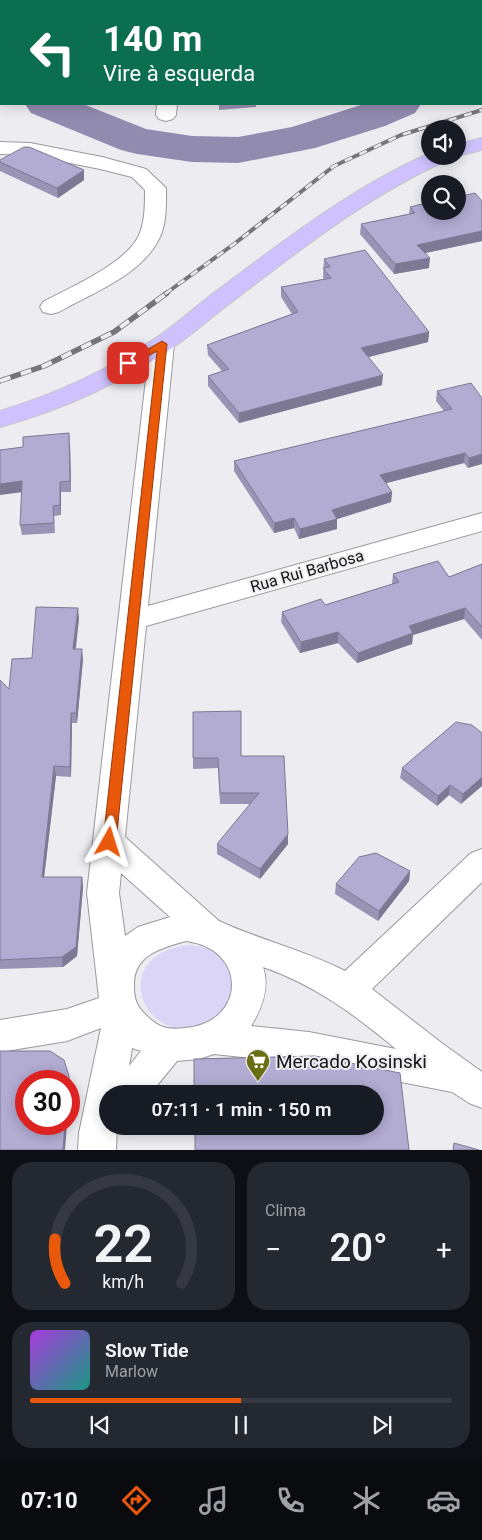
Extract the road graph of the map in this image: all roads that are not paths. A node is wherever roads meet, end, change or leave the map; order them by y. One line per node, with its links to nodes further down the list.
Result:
1 (482, 144): 3 (main road)
2 (0, 148): 5 (street)
3 (466, 148)
4 (421, 164): 6 (main road)
5 (51, 307)
6 (162, 344): 7 (main road); 9 (street)
7 (0, 419)
8 (482, 522): 9 (street, Rua Rui Barbosa)
9 (132, 620): 10 (street)
10 (109, 842): 12 (street); 14 (street)
11 (482, 862): 13 (street)
12 (216, 935): 13 (street); 14 (street); 16 (street)
13 (347, 990): 18 (street)
14 (118, 1001): 15 (street); 17 (street); 19 (street)
15 (0, 1036)
16 (214, 1038): 17 (street); 18 (street)
17 (168, 1045): 20 (street)
18 (470, 1084)
19 (107, 1085)
20 (135, 1085)

